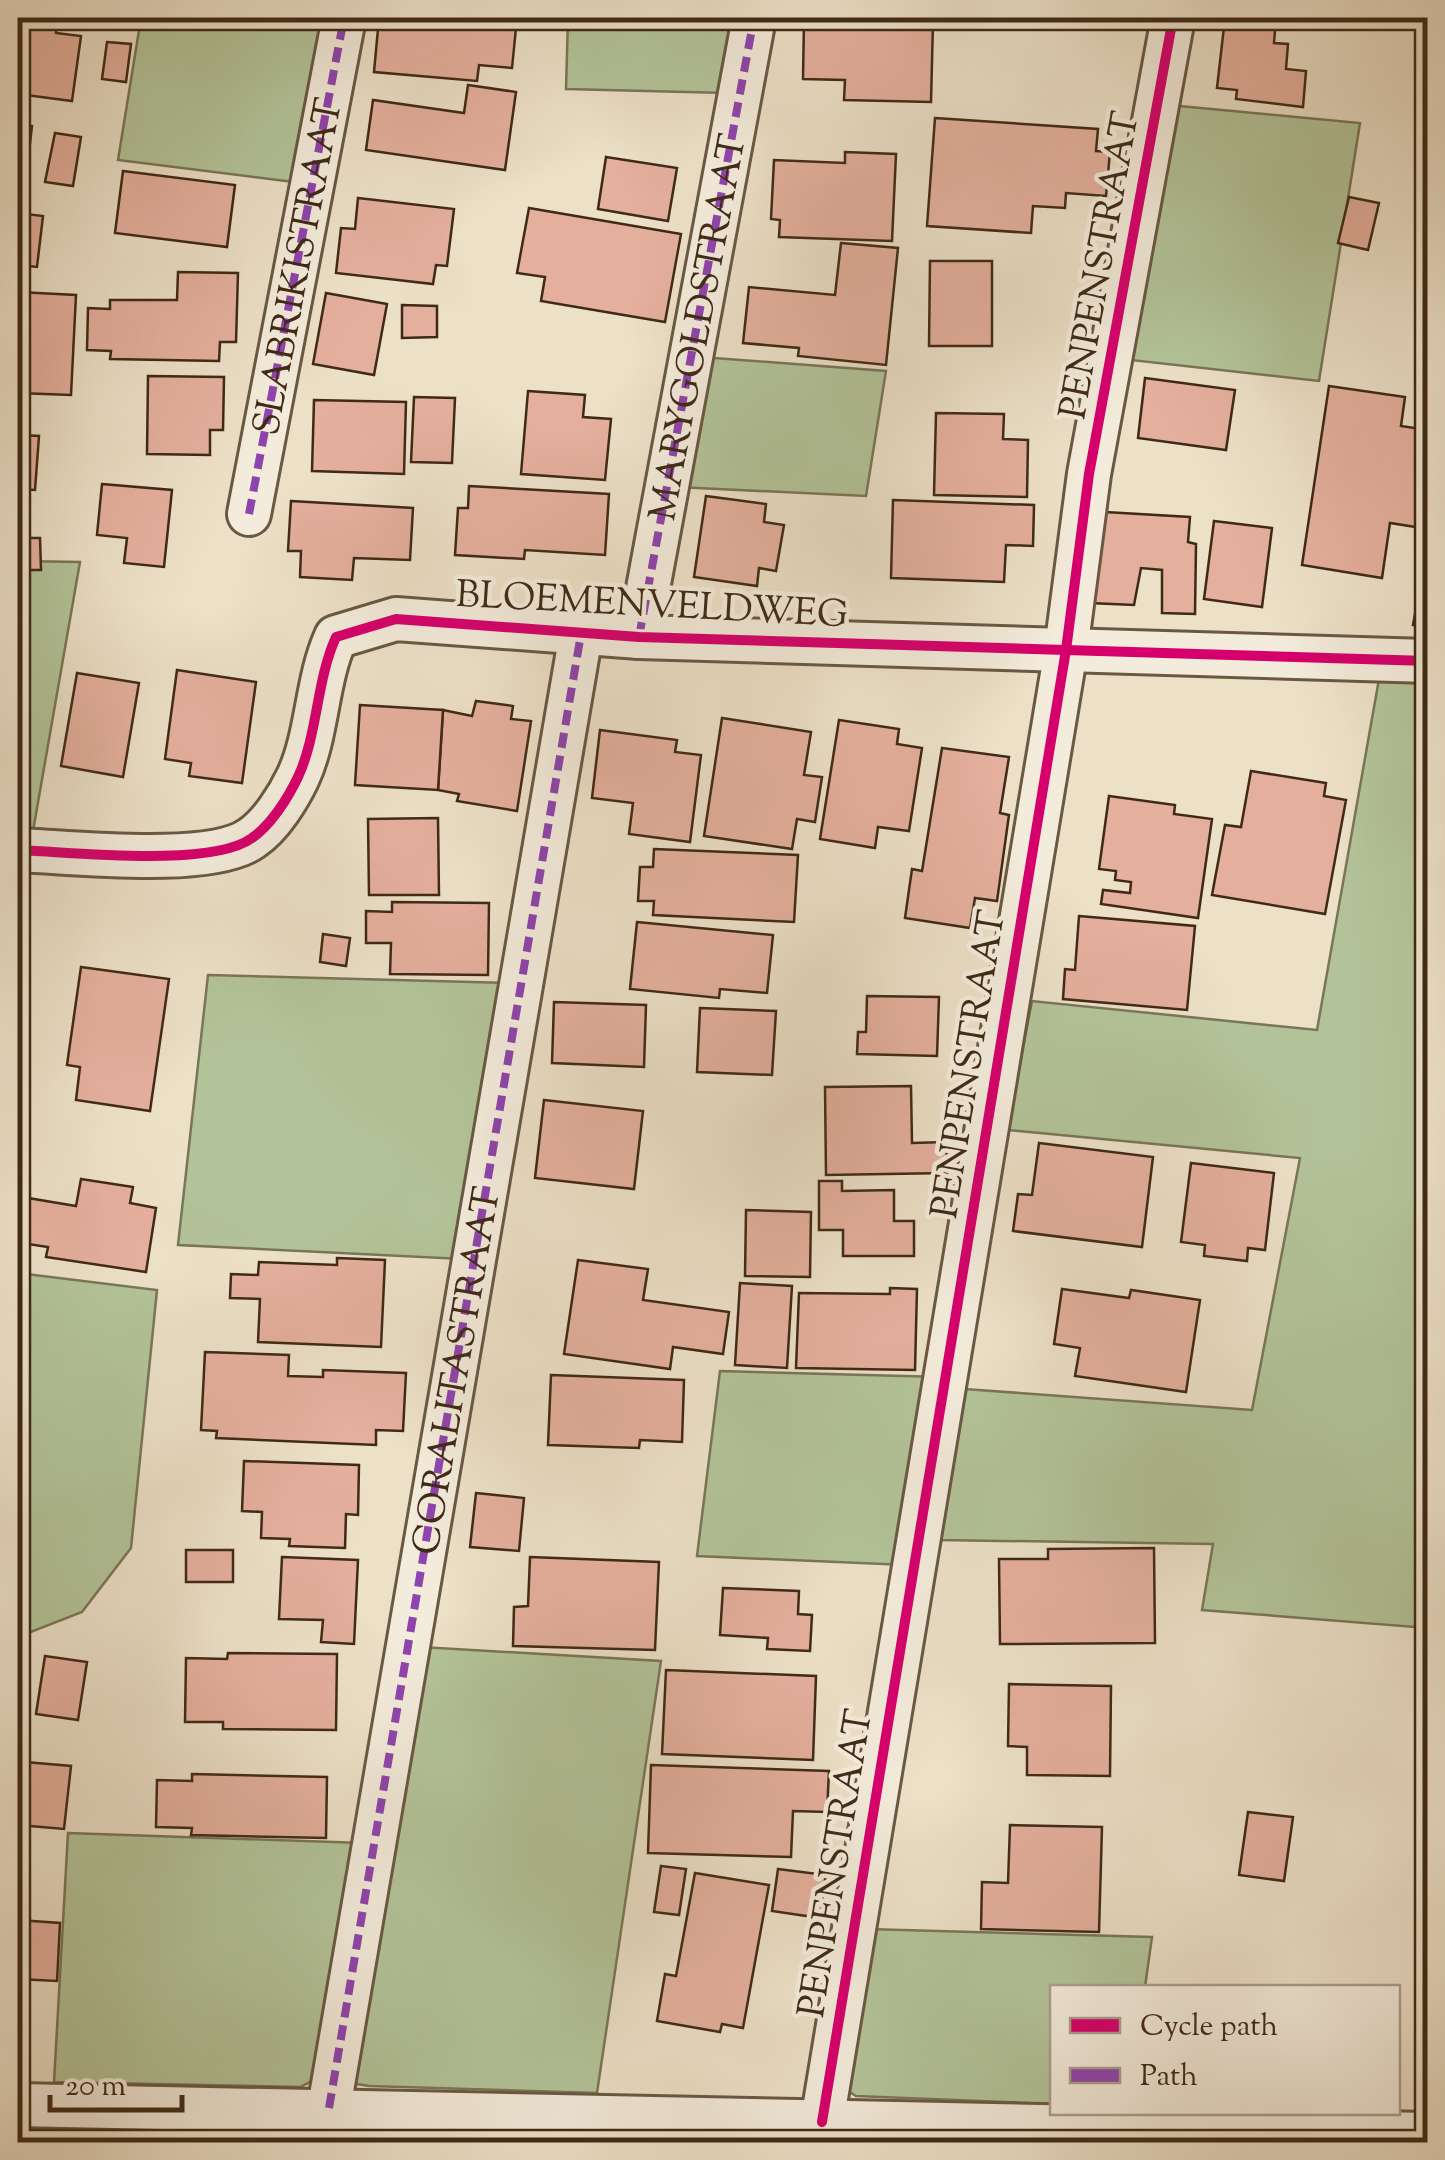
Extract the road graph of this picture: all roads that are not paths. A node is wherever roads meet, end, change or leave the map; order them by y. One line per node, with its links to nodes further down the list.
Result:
1 (344, 18): 4 (street, SLABRIKISTRAAT)
2 (754, 18): 6 (street, MARYGOLDSTRAAT)
3 (1173, 18): 7 (street, PENPENSTRAAT)
4 (249, 514)
5 (581, 634): 6 (street, BLOEMENVELDWEG); 9 (street, BLOEMENVELDWEG); 11 (street, CORALITASTRAAT)
6 (639, 637): 7 (street, BLOEMENVELDWEG)
7 (1066, 650): 8 (street, BLOEMENVELDWEG); 12 (street, PENPENSTRAAT)
8 (1428, 660)
9 (18, 850)
10 (18, 2105): 11 (street)
11 (329, 2108): 13 (street)
12 (822, 2122): 13 (street); 14 (street)
13 (588, 2129)
14 (1407, 2137)

